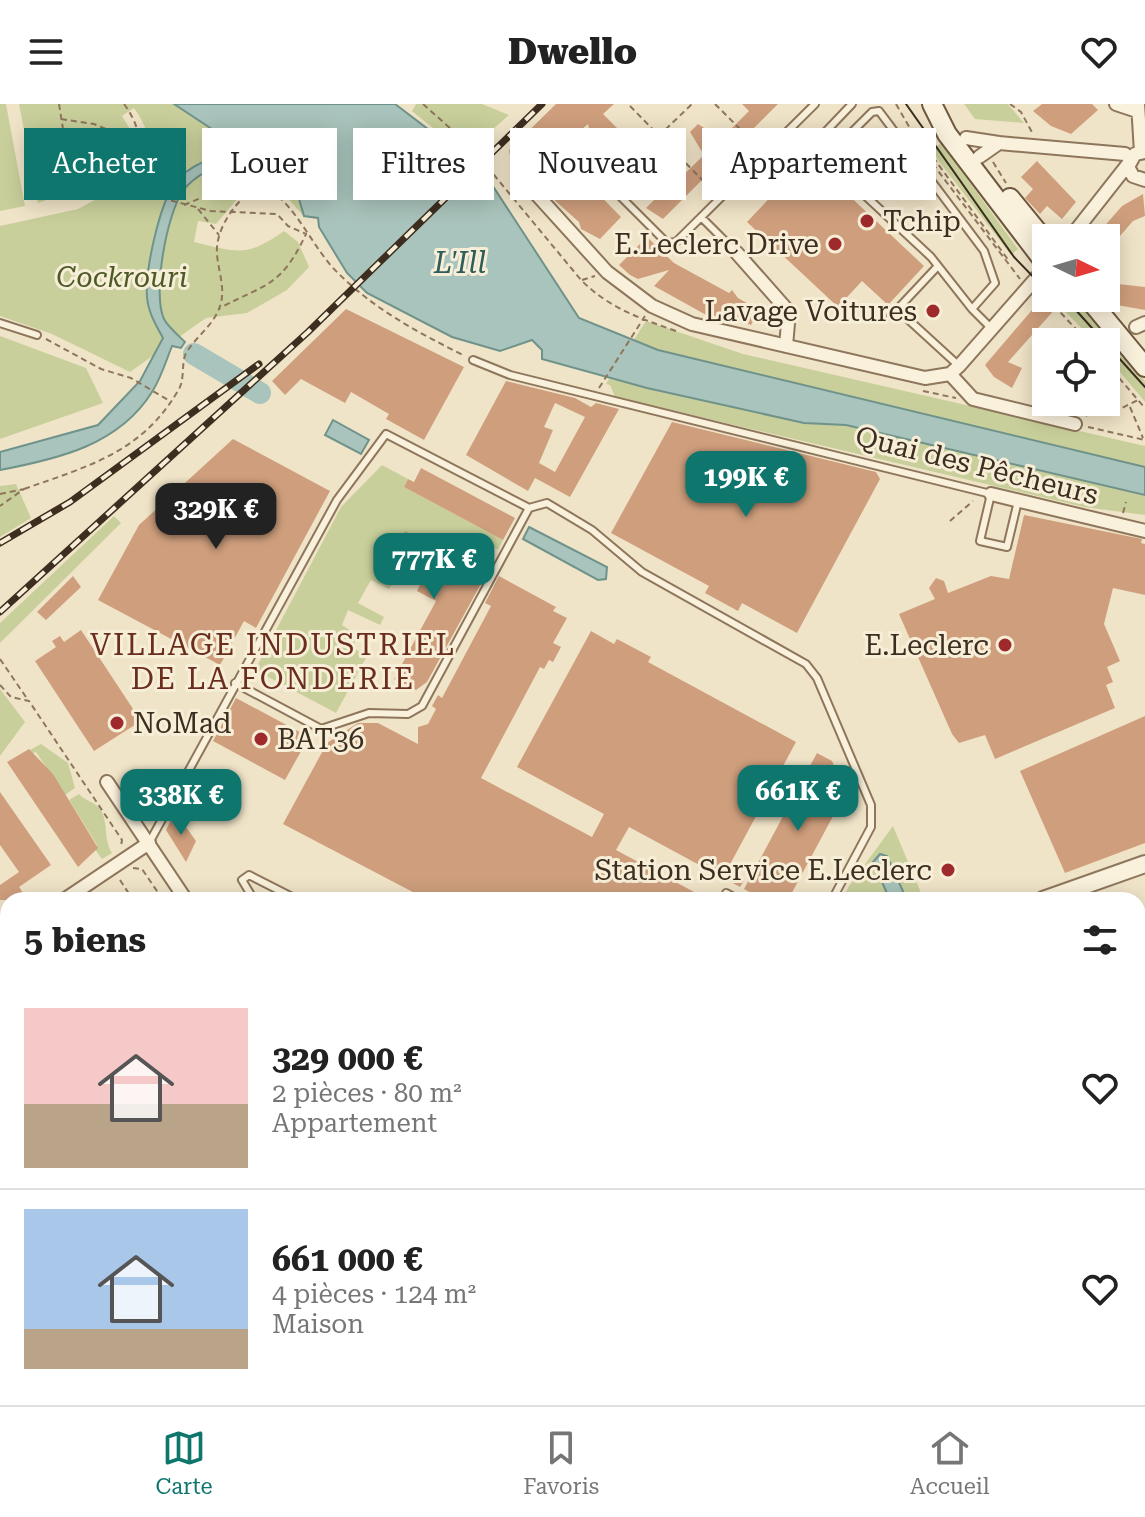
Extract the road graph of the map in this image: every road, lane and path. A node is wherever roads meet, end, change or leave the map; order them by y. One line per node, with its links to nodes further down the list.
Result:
1 (59, 104): 15 (path)
2 (124, 104): 18 (path)
3 (423, 104): 65 (path)
4 (692, 104): 20 (path)
5 (715, 104): 21 (path)
6 (815, 104): 22 (lane)
7 (852, 104): 23 (lane)
8 (896, 104): 59 (path)
9 (932, 104): 54 (main road)
10 (938, 104): 26 (main road)
11 (1010, 104): 28 (path)
12 (1116, 104): 14 (street)
13 (630, 106): 19 (path)
14 (1137, 107): 30 (street)
15 (61, 119): 16 (path); 17 (path)
16 (63, 128)
17 (103, 128)
18 (137, 128)
19 (651, 128)
20 (667, 128)
21 (739, 128)
22 (790, 128)
23 (829, 128)
24 (856, 128): 25 (lane)
25 (892, 128)
26 (966, 138): 27 (street); 29 (main road)
27 (999, 143): 28 (street); 29 (street)
28 (1036, 147): 30 (street)
29 (983, 154): 36 (path); 50 (main road)
30 (1136, 156): 33 (street); 37 (street)
31 (936, 161): 56 (path)
32 (686, 163): 34 (path)
33 (1141, 179): 37 (street)
34 (702, 180)
35 (936, 187): 61 (lane)
36 (1009, 187)
37 (1109, 192): 51 (street)
38 (164, 200): 46 (path)
39 (202, 200): 46 (path)
40 (243, 200): 48 (path)
41 (281, 200): 52 (path)
42 (542, 200): 72 (street)
43 (624, 200): 49 (lane)
44 (716, 200): 49 (lane)
45 (869, 200): 57 (lane)
46 (183, 206): 47 (path)
47 (197, 208): 48 (path); 53 (path)
48 (231, 211): 52 (path); 53 (path)
49 (701, 217): 55 (lane)
50 (1033, 224)
51 (1082, 224)
52 (306, 234): 60 (path); 73 (path)
53 (220, 236): 60 (path)
54 (1032, 246)
55 (736, 252): 72 (street)
56 (1009, 261)
57 (937, 267): 61 (lane); 62 (lane)
58 (1032, 282): 59 (street)
59 (1028, 287): 69 (street)
60 (219, 309): 78 (path)
61 (972, 309): 69 (lane)
62 (899, 311): 66 (lane); 75 (lane)
63 (1061, 312): 70 (path)
64 (1100, 312): 74 (main road)
65 (623, 313)
66 (891, 316)
67 (642, 319): 77 (path)
68 (0, 323): 71 (lane)
69 (991, 328): 75 (street)
70 (1076, 328)
71 (37, 335): 78 (path)
72 (786, 346): 75 (street)
73 (473, 360): 85 (lane, Quai des Pêcheurs)
74 (1145, 367)
75 (954, 370): 82 (street)
76 (1120, 379): 79 (path)
77 (598, 389)
78 (169, 400): 84 (path)
79 (1138, 400): 80 (path); 81 (path)
80 (1130, 406): 82 (path); 83 (path)
81 (1145, 408)
82 (1075, 424): 83 (path)
83 (1144, 440)
84 (24, 489): 86 (path); 89 (path)
85 (977, 490): 87 (lane, Quai des Pêcheurs); 91 (path)
86 (0, 494)
87 (991, 494): 88 (street, Quai des Pêcheurs); 88 (lane)
88 (1018, 501): 92 (street, Quai des Pêcheurs)
89 (0, 506)
90 (529, 508): 94 (lane); 94 (lane); 108 (lane)
91 (950, 521)
92 (1145, 531)
93 (0, 659): 96 (path)
94 (235, 683): 98 (lane)
95 (0, 685): 96 (path)
96 (29, 701): 99 (path)
97 (107, 782): 98 (street)
98 (149, 843): 99 (street); 105 (street)
99 (126, 859): 102 (street); 104 (path)
100 (1145, 864): 109 (street)
101 (120, 880): 103 (path)
102 (76, 892)
103 (128, 892)
104 (158, 892)
105 (181, 892)
106 (249, 892): 107 (lane)
107 (282, 892)
108 (836, 892)
109 (1066, 892)

